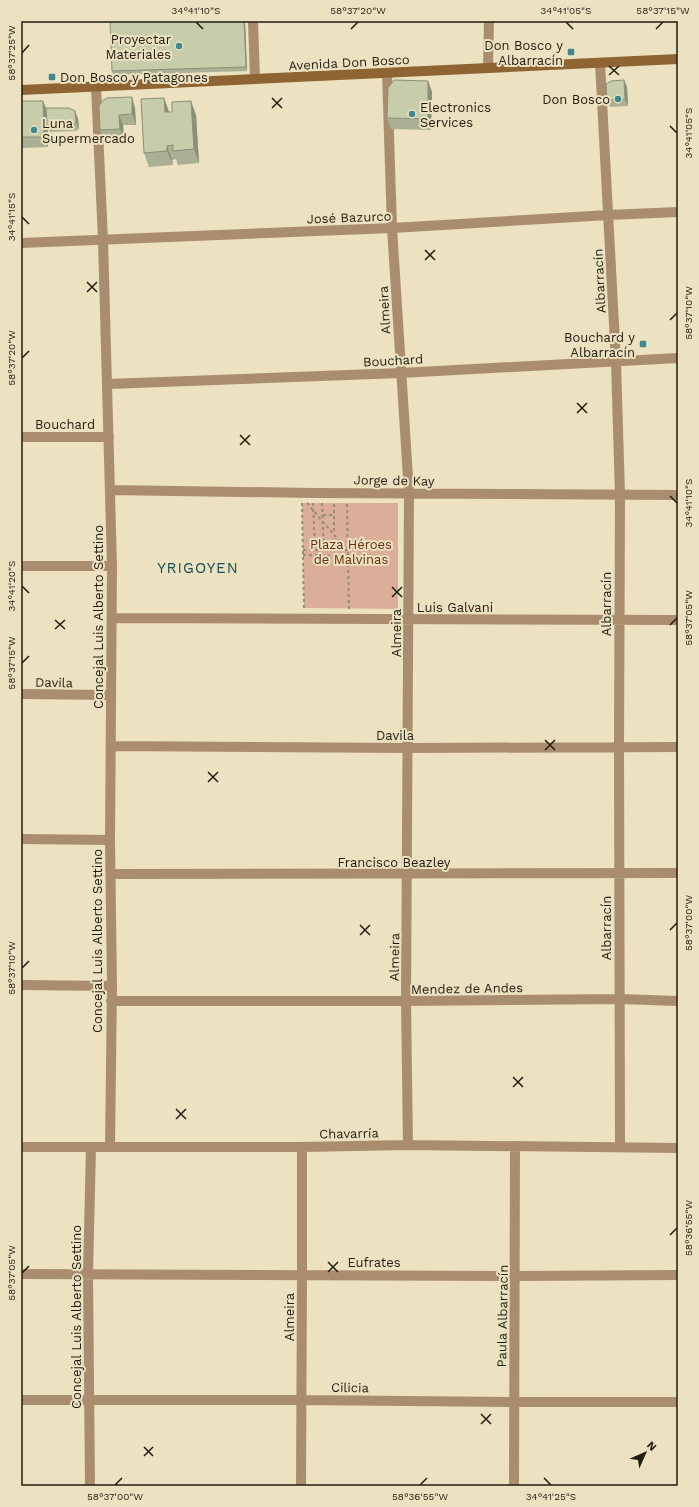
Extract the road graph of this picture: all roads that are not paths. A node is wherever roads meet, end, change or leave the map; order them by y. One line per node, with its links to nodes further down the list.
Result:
1 (254, 21): 7 (street)
2 (489, 21): 5 (street)
3 (678, 59): 4 (main road, Avenida Don Bosco)
4 (600, 63): 5 (main road, Avenida Don Bosco); 11 (street, Albarracín)
5 (488, 68): 6 (main road, Avenida Don Bosco)
6 (387, 73): 7 (main road, Avenida Don Bosco); 12 (street, Almeira)
7 (255, 79): 8 (main road, Avenida Don Bosco)
8 (96, 87): 9 (main road, Avenida Don Bosco); 13 (street, Concejal Luis Alberto Settino)
9 (21, 90)
10 (678, 212): 11 (street, José Bazurco)
11 (608, 215): 12 (street, José Bazurco); 16 (street, Albarracín)
12 (392, 228): 13 (street, José Bazurco); 17 (street, Almeira)
13 (103, 240): 14 (street, José Bazurco); 18 (street, Concejal Luis Alberto Settino)
14 (21, 243)
15 (678, 358): 16 (street, Bouchard)
16 (616, 362): 17 (street, Bouchard); 24 (street, Albarracín)
17 (401, 373): 18 (street, Bouchard); 22 (street, Almeira)
18 (108, 384): 20 (street, Concejal Luis Alberto Settino)
19 (21, 437): 20 (street, Bouchard)
20 (109, 437): 21 (street, Concejal Luis Alberto Settino)
21 (111, 490): 22 (street, Jorge de Kay); 26 (street, Concejal Luis Alberto Settino)
22 (409, 493): 24 (street, Jorge de Kay); 28 (street, Almeira)
23 (678, 494): 24 (street, Jorge de Kay)
24 (620, 495): 29 (street, Albarracín)
25 (21, 566): 26 (street)
26 (112, 566): 27 (street, Concejal Luis Alberto Settino)
27 (112, 618): 28 (street, Luis Galvani); 32 (street, Concejal Luis Alberto Settino)
28 (409, 620): 29 (street, Luis Galvani); 36 (street, Almeira)
29 (619, 620): 30 (street, Luis Galvani); 34 (street, Albarracín)
30 (678, 620)
31 (21, 694): 32 (street, Davila)
32 (111, 695): 33 (street, Concejal Luis Alberto Settino)
33 (112, 746): 36 (street, Davila); 38 (street, Concejal Luis Alberto Settino)
34 (619, 746): 35 (street, Davila); 36 (street, Davila); 41 (street, Albarracín)
35 (678, 747)
36 (408, 748): 42 (street, Almeira)
37 (21, 839): 38 (street)
38 (110, 840): 40 (street, Concejal Luis Alberto Settino)
39 (678, 873): 41 (street, Francisco Beazley)
40 (111, 874): 42 (street, Francisco Beazley); 44 (street, Concejal Luis Alberto Settino)
41 (619, 874): 42 (street, Francisco Beazley); 45 (street, Albarracín)
42 (408, 875): 48 (street, Almeira)
43 (21, 985): 44 (street)
44 (112, 986): 46 (street, Concejal Luis Alberto Settino)
45 (620, 999): 47 (street, Mendez de Andes); 48 (street, Mendez de Andes); 52 (street, Albarracín)
46 (111, 1001): 48 (street, Mendez de Andes); 50 (street, Concejal Luis Alberto Settino)
47 (678, 1001)
48 (406, 1002): 49 (street, Almeira)
49 (408, 1145): 51 (street, Chavarría); 55 (street, Chavarría)
50 (110, 1146): 54 (street, Chavarría); 55 (street, Chavarría)
51 (515, 1146): 52 (street, Chavarría); 61 (street, Paula Albarracín)
52 (620, 1146): 56 (street, Chavarría)
53 (21, 1147): 54 (street, Chavarría)
54 (91, 1147): 58 (street, Concejal Luis Alberto Settino)
55 (302, 1147): 59 (street, Almeira)
56 (678, 1148)
57 (21, 1274): 58 (street, Eufrates)
58 (88, 1274): 59 (street, Eufrates); 64 (street, Concejal Luis Alberto Settino)
59 (302, 1275): 61 (street, Eufrates); 63 (street, Almeira)
60 (678, 1275): 61 (street, Eufrates)
61 (516, 1276): 65 (street, Paula Albarracín)
62 (21, 1400): 64 (street, Cilicia)
63 (302, 1400): 64 (street, Cilicia); 65 (street, Cilicia); 68 (street, Almeira)
64 (89, 1401): 67 (street, Concejal Luis Alberto Settino)
65 (514, 1402): 66 (street, Cilicia); 69 (street, Paula Albarracín)
66 (678, 1402)
67 (90, 1486)
68 (300, 1486)
69 (514, 1486)

